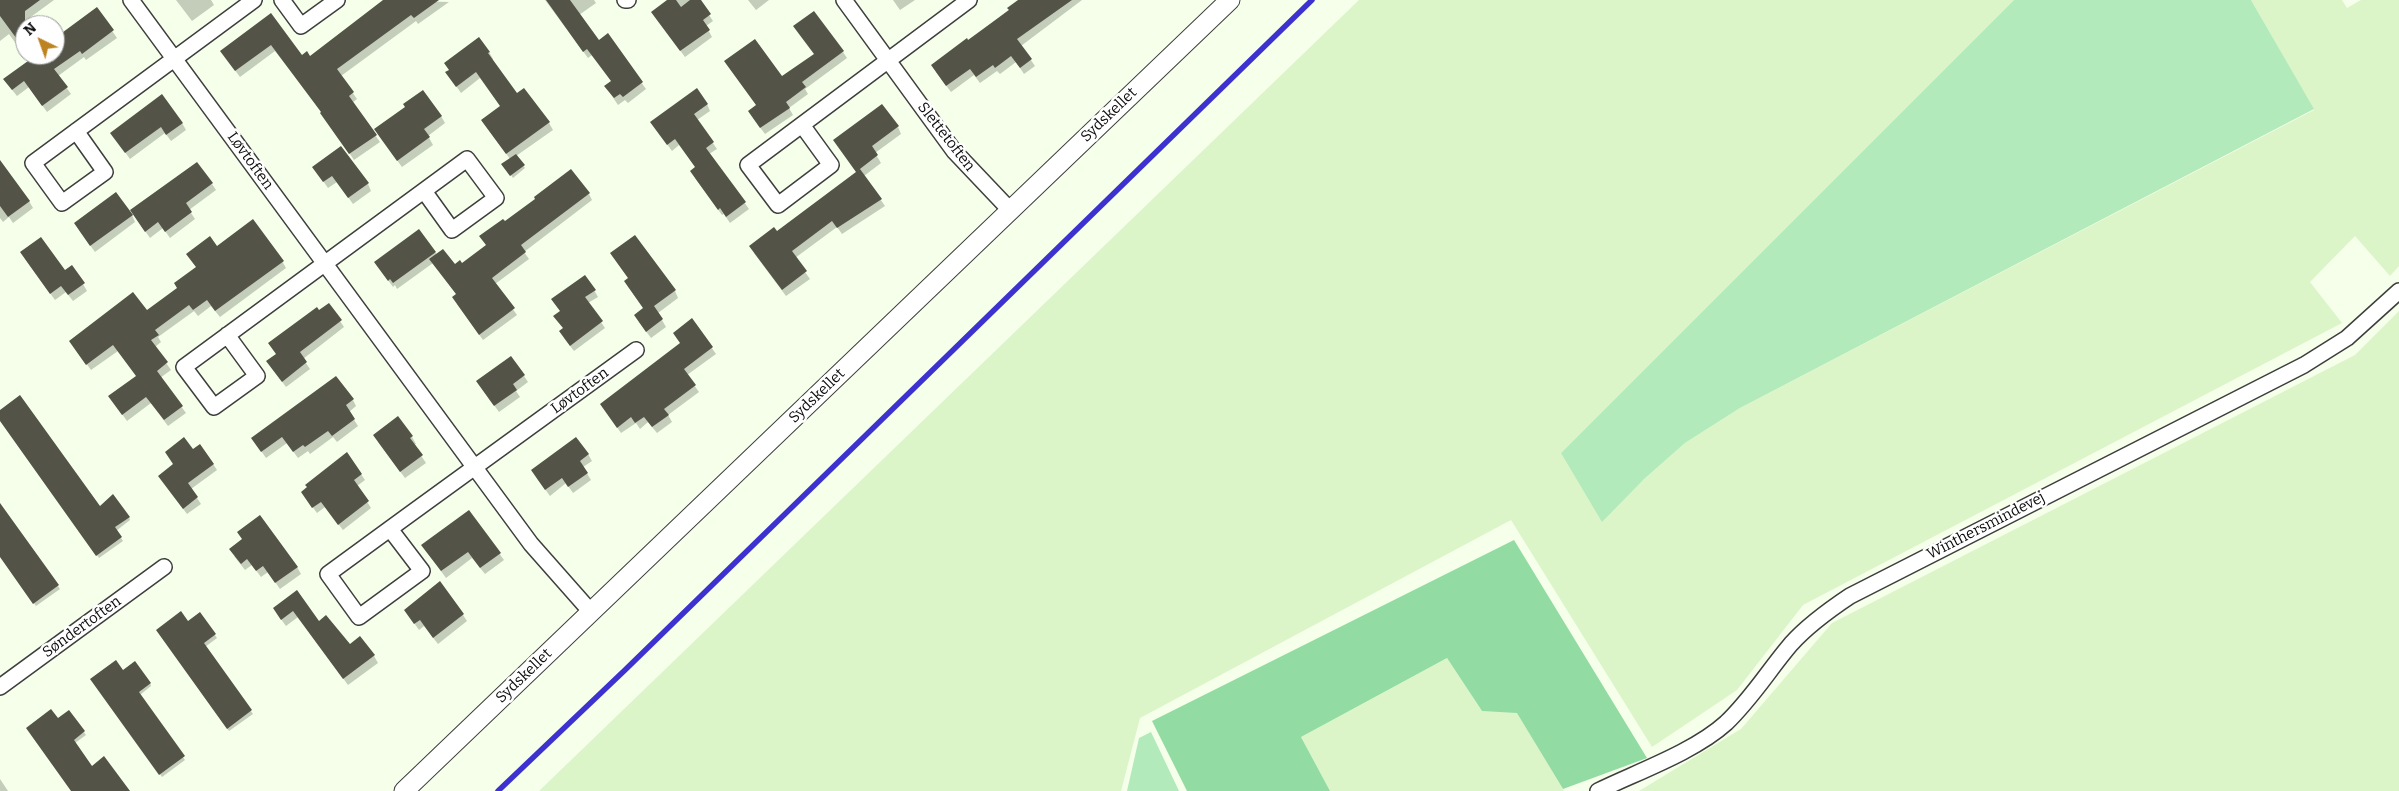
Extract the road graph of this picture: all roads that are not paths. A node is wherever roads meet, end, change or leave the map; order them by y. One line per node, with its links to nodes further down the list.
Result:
1 (131, 0): 8 (street, Løvtoften)
2 (254, 0): 8 (street)
3 (282, 0): 4 (street)
4 (337, 0)
5 (844, 0): 9 (street, Slettetoften)
6 (969, 0): 9 (street)
7 (1230, 0): 13 (street, Sydskellet)
8 (174, 59): 11 (street); 14 (street, Løvtoften)
9 (888, 60): 10 (street); 13 (street, Slettetoften)
10 (802, 125): 10 (street)
11 (76, 131): 11 (street)
12 (424, 191): 12 (street); 14 (street)
13 (1010, 210): 21 (street, Sydskellet)
14 (325, 263): 16 (street); 18 (street, Løvtoften)
15 (2399, 291): 24 (street, Winthersmindevej)
16 (227, 335): 16 (street)
17 (636, 350): 18 (street, Løvtoften)
18 (476, 466): 19 (street, Løvtoften); 21 (street, Løvtoften)
19 (390, 529): 19 (street, Løvtoften)
20 (164, 567): 22 (street, Søndertoften)
21 (591, 612): 23 (street, Sydskellet)
22 (0, 687)
23 (404, 791)
24 (1598, 791)

